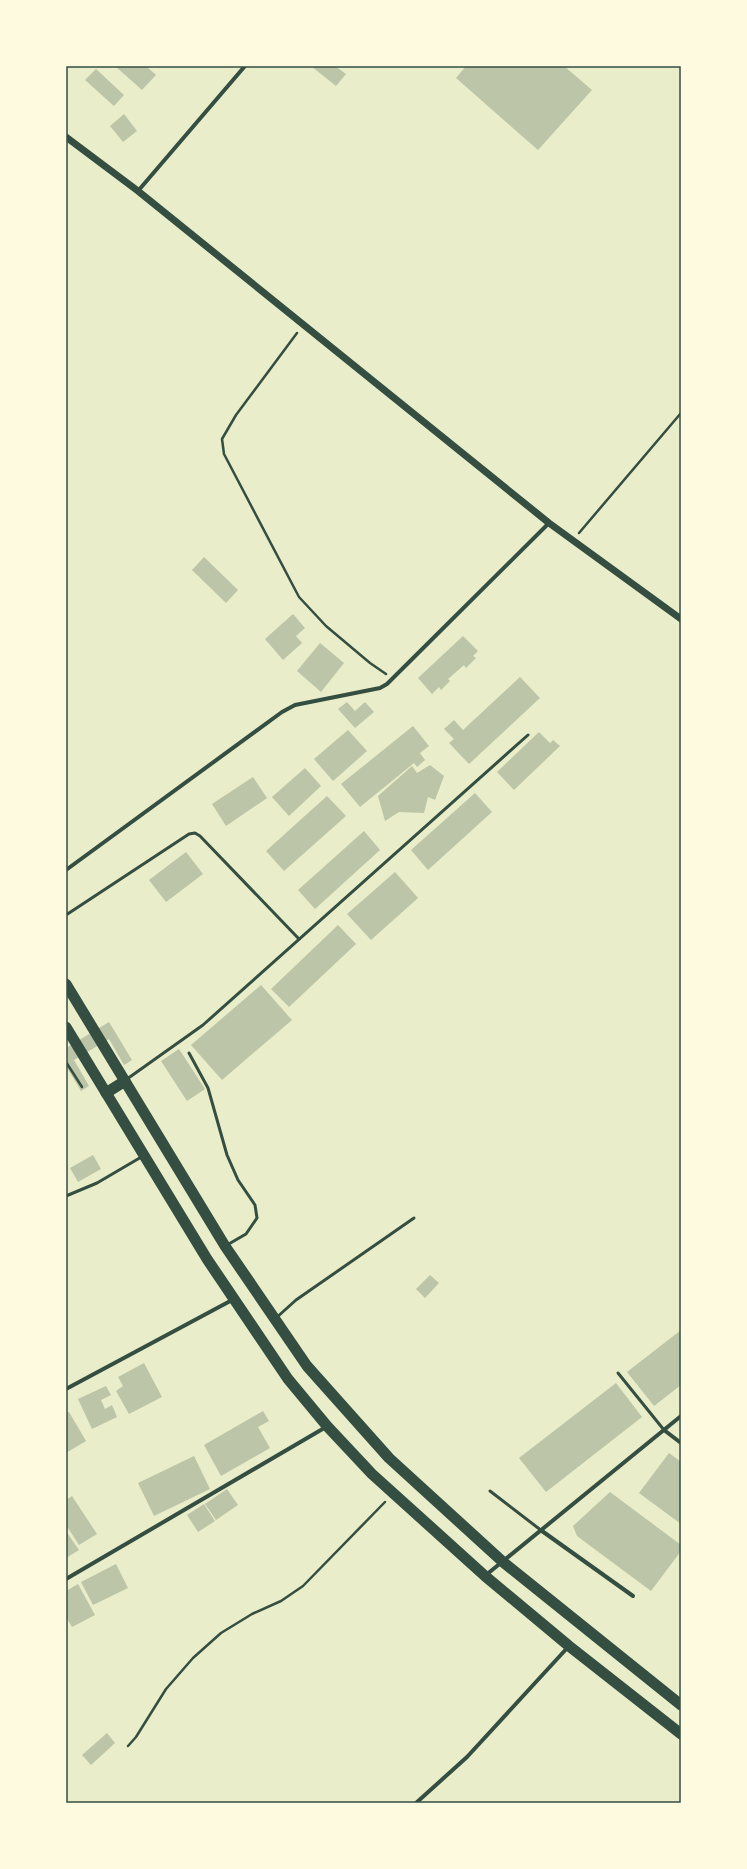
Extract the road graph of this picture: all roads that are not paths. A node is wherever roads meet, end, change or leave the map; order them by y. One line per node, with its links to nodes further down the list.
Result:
1 (245, 66): 3 (street)
2 (66, 137): 3 (street)
3 (138, 191): 4 (street)
4 (549, 523): 5 (street); 7 (street)
5 (681, 619)
6 (528, 735): 9 (lane)
7 (66, 870)
8 (66, 914): 9 (lane)
9 (299, 939): 13 (lane)
10 (66, 984): 13 (highway)
11 (66, 1027): 14 (highway)
12 (188, 1053): 18 (lane)
13 (124, 1081): 14 (highway); 18 (highway)
14 (106, 1093): 15 (highway)
15 (144, 1156): 16 (lane); 19 (highway)
16 (66, 1196)
17 (414, 1218): 20 (lane)
18 (225, 1246): 20 (highway)
19 (234, 1299): 22 (street); 24 (highway)
20 (275, 1319): 29 (highway)
21 (618, 1373): 25 (lane)
22 (66, 1389)
23 (681, 1416): 25 (street)
24 (327, 1426): 30 (highway); 31 (street)
25 (664, 1430): 26 (street); 28 (street)
26 (681, 1444)
27 (490, 1491): 28 (lane)
28 (542, 1531): 29 (street); 32 (street)
29 (503, 1562): 30 (street); 34 (highway)
30 (485, 1576): 33 (highway)
31 (66, 1579)
32 (633, 1596)
33 (569, 1646): 35 (highway); 36 (street)
34 (681, 1705)
35 (681, 1734)
36 (416, 1803)

